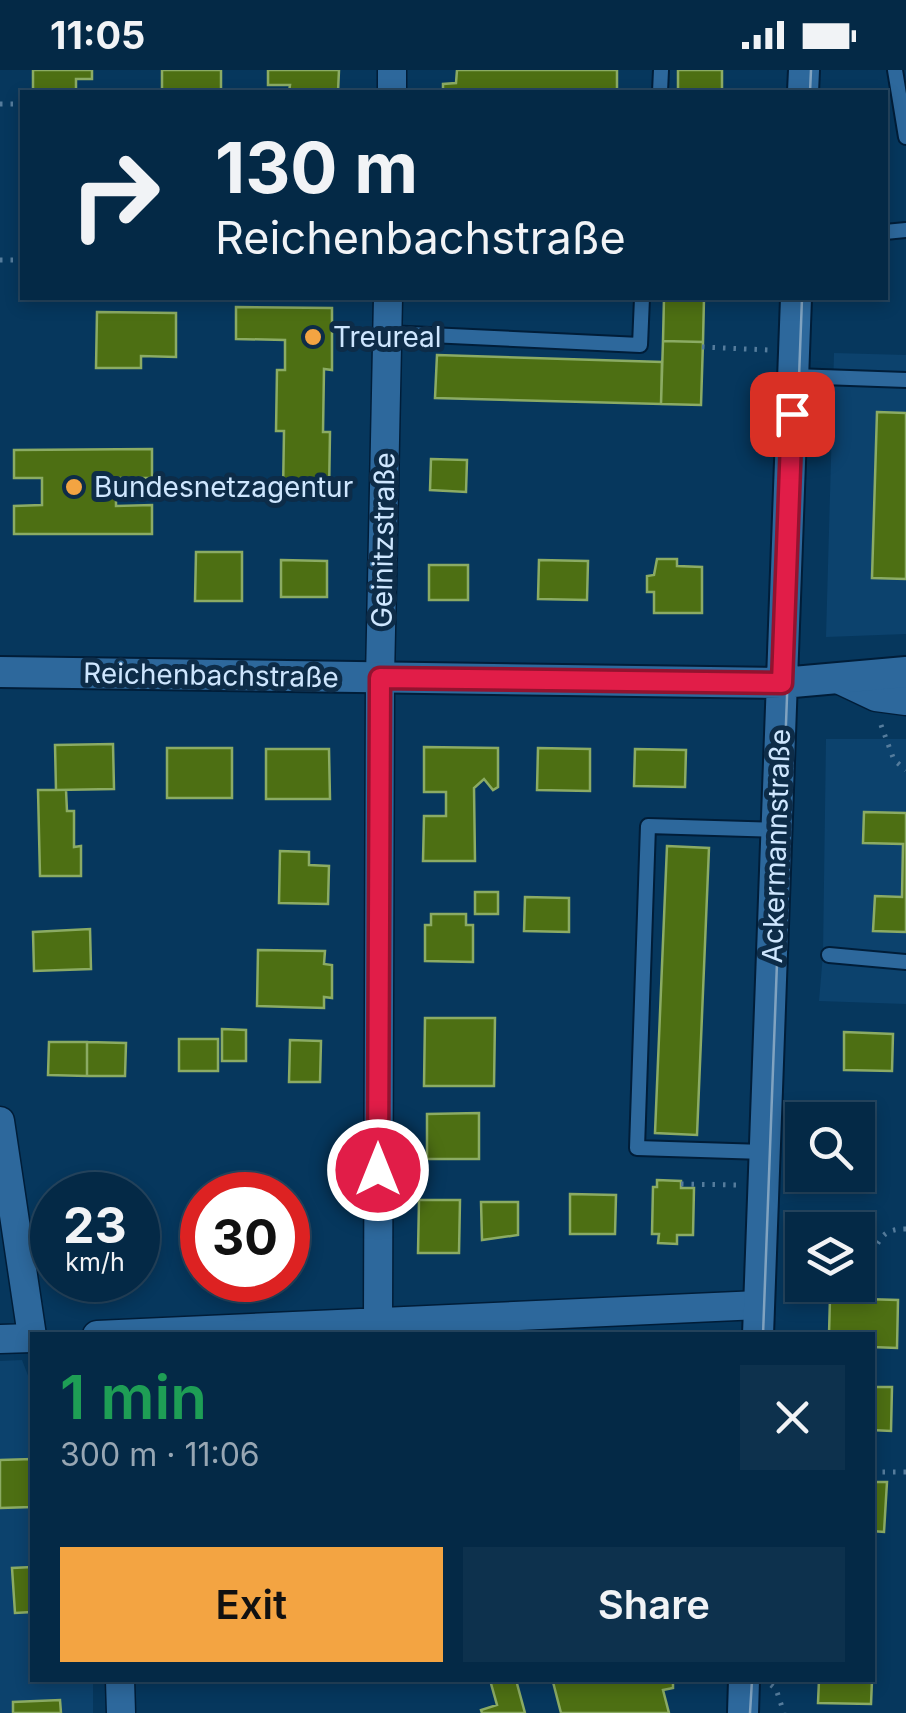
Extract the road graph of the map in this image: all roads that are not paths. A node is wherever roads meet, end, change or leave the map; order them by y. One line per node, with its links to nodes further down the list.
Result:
1 (895, 70): 2 (lane)
2 (892, 102): 3 (lane)
3 (906, 137)
4 (388, 300): 7 (street, Geinitzstraße)
5 (642, 300): 7 (lane)
6 (796, 300): 8 (street, Ackermannstraße)
7 (387, 333): 12 (street, Geinitzstraße)
8 (794, 364): 9 (lane); 14 (street, Ackermannstraße)
9 (906, 380)
10 (0, 672): 12 (street, Reichenbachstraße)
11 (906, 672): 13 (street, Reichenbachstraße)
12 (380, 678): 14 (street, Reichenbachstraße); 22 (street, Geinitzstraße)
13 (840, 680): 14 (street, Reichenbachstraße); 15 (street)
14 (782, 683): 16 (street, Ackermannstraße)
15 (906, 701)
16 (776, 830): 20 (street, Ackermannstraße); 20 (lane)
17 (828, 955): 18 (lane)
18 (906, 962)
19 (0, 1121): 23 (street)
20 (765, 1152): 21 (street, Ackermannstraße)
21 (759, 1320): 22 (street)
22 (378, 1322): 24 (street)
23 (31, 1332)
24 (162, 1332)
25 (30, 1337): 26 (street)
26 (0, 1339)
27 (120, 1682): 29 (street)
28 (744, 1682): 30 (street)
29 (121, 1713)
30 (743, 1713)

